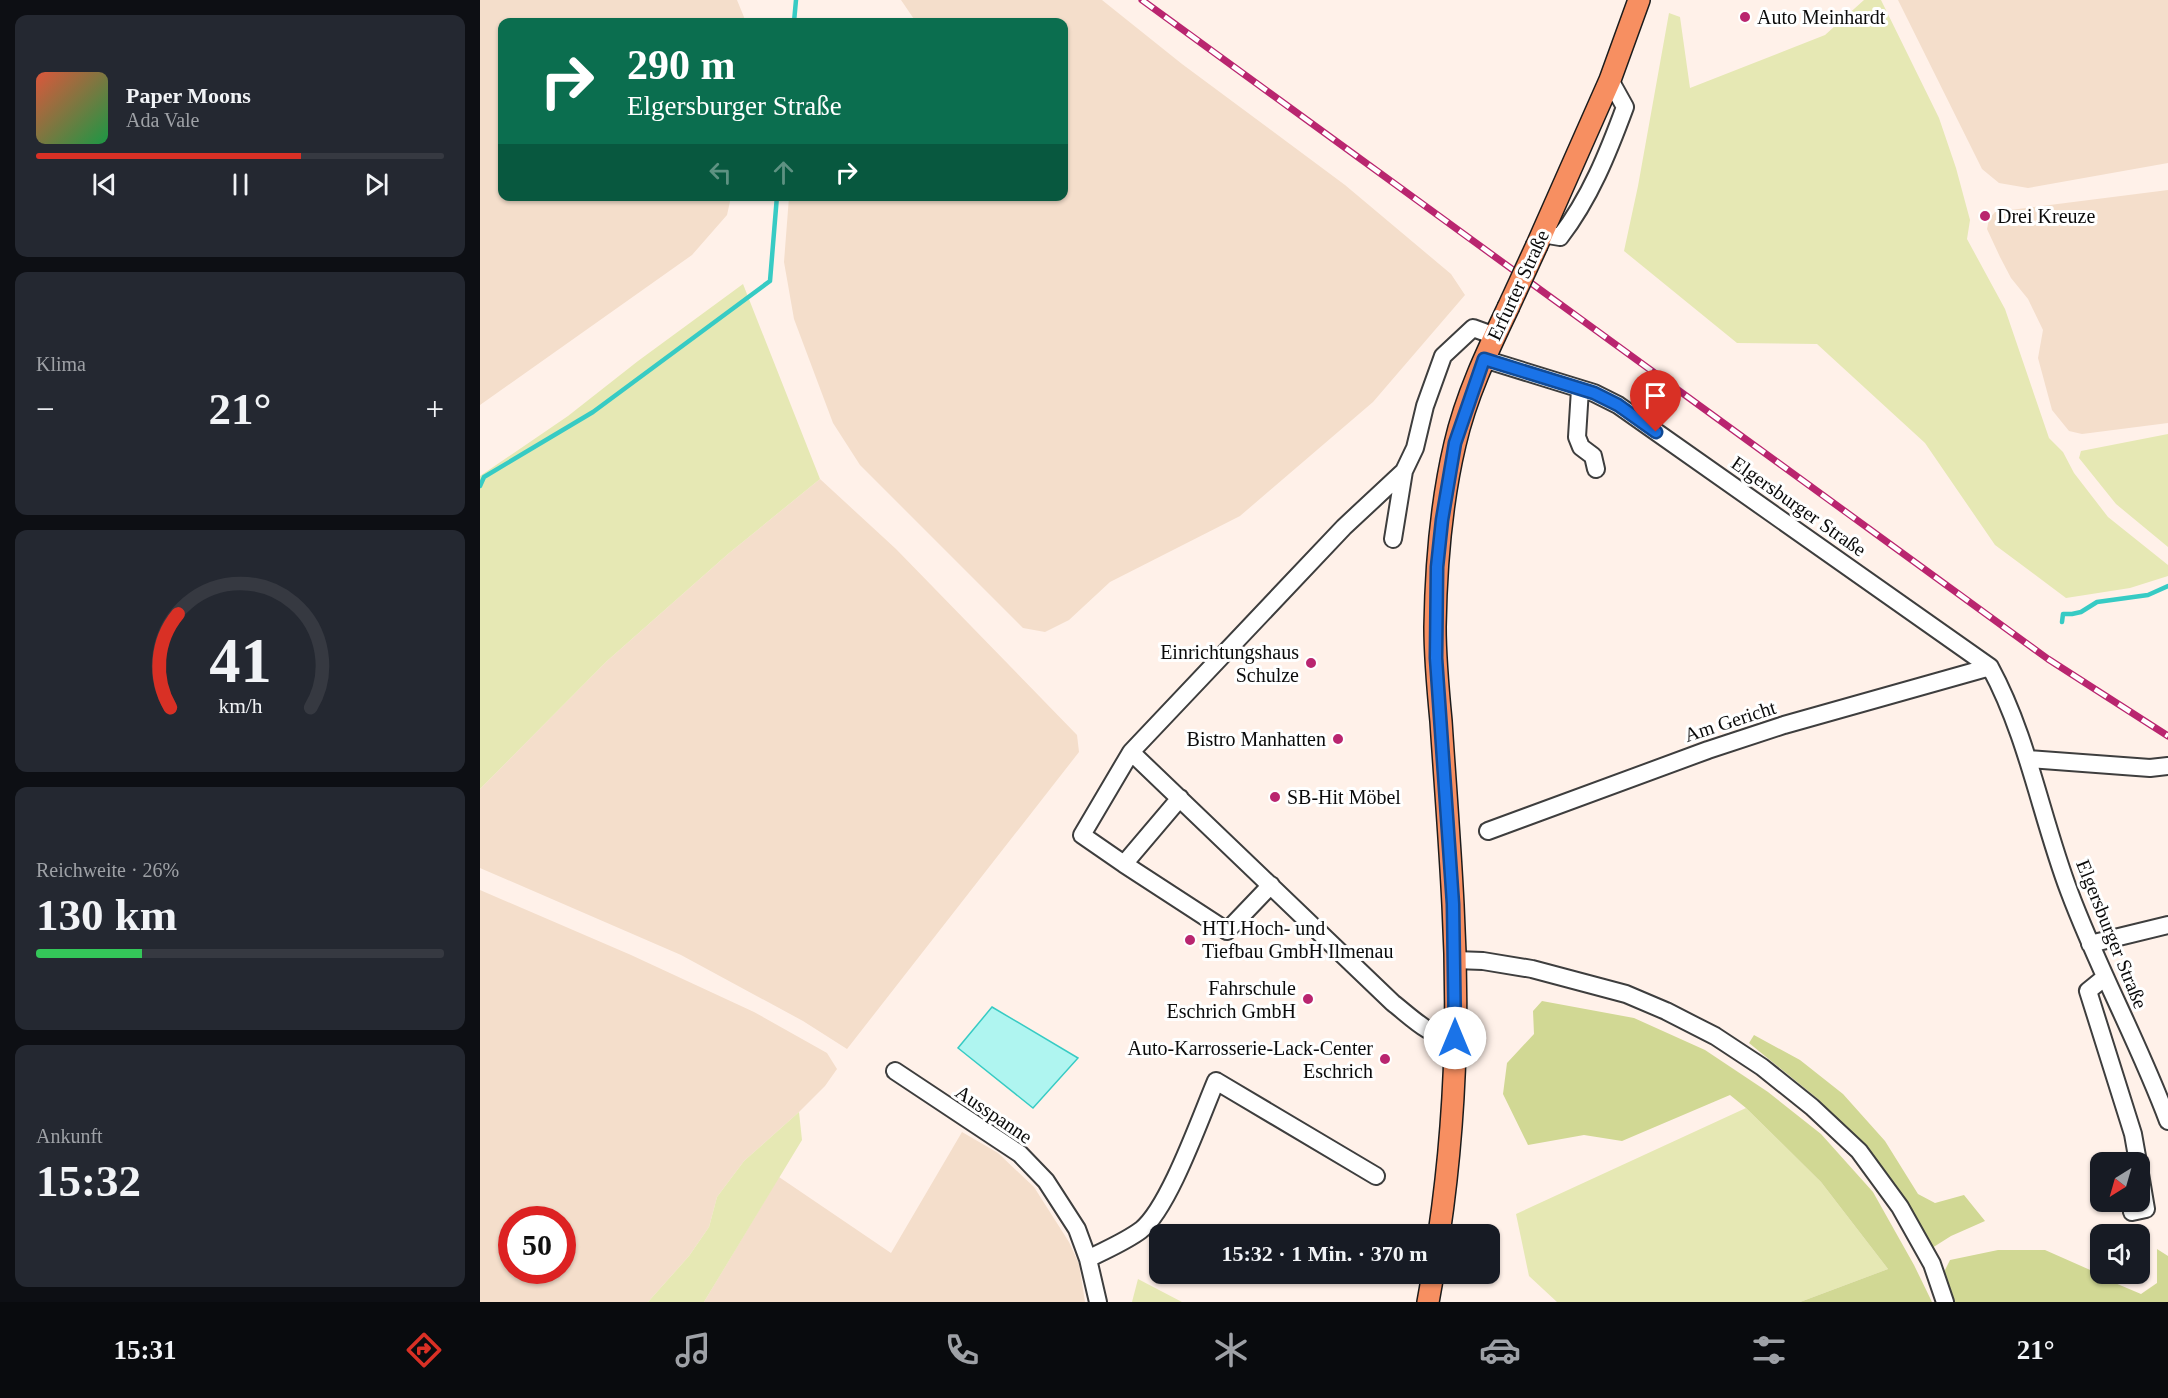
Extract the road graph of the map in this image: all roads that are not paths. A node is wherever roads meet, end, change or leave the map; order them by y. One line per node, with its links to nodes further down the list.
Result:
1 (1639, 0): 2 (main road, Erfurter Straße, bridge)
2 (1495, 336): 3 (main road, Erfurter Straße); 6 (street)
3 (1484, 359): 4 (street, Elgersburger Straße); 18 (main road, Erfurter Straße)
4 (1580, 389): 5 (street); 8 (street, Elgersburger Straße)
5 (1596, 469)
6 (1404, 471): 7 (street); 9 (street)
7 (1393, 539)
8 (1990, 667): 10 (street, Elgersburger Straße); 13 (street, Am Gericht)
9 (1131, 752): 12 (street); 14 (street)
10 (2028, 759): 11 (street); 17 (street, Elgersburger Straße)
11 (2168, 766)
12 (1180, 798): 14 (street); 15 (street)
13 (1488, 831)
14 (1124, 864): 15 (street)
15 (1271, 885): 20 (street)
16 (2168, 925): 17 (street)
17 (2090, 944): 19 (street, Elgersburger Straße)
18 (1455, 960): 20 (main road, Erfurter Straße); 30 (street)
19 (2104, 978): 22 (street, Elgersburger Straße); 23 (street)
20 (1455, 1038): 25 (main road, Erfurter Straße)
21 (895, 1071): 26 (street, Ausspanne)
22 (2168, 1121)
23 (2136, 1152)
24 (1376, 1176): 26 (street)
25 (1440, 1224)
26 (1088, 1259): 28 (street, Ausspanne)
27 (1431, 1284): 29 (main road)
28 (1098, 1302)
29 (1428, 1302)
30 (1946, 1302)

